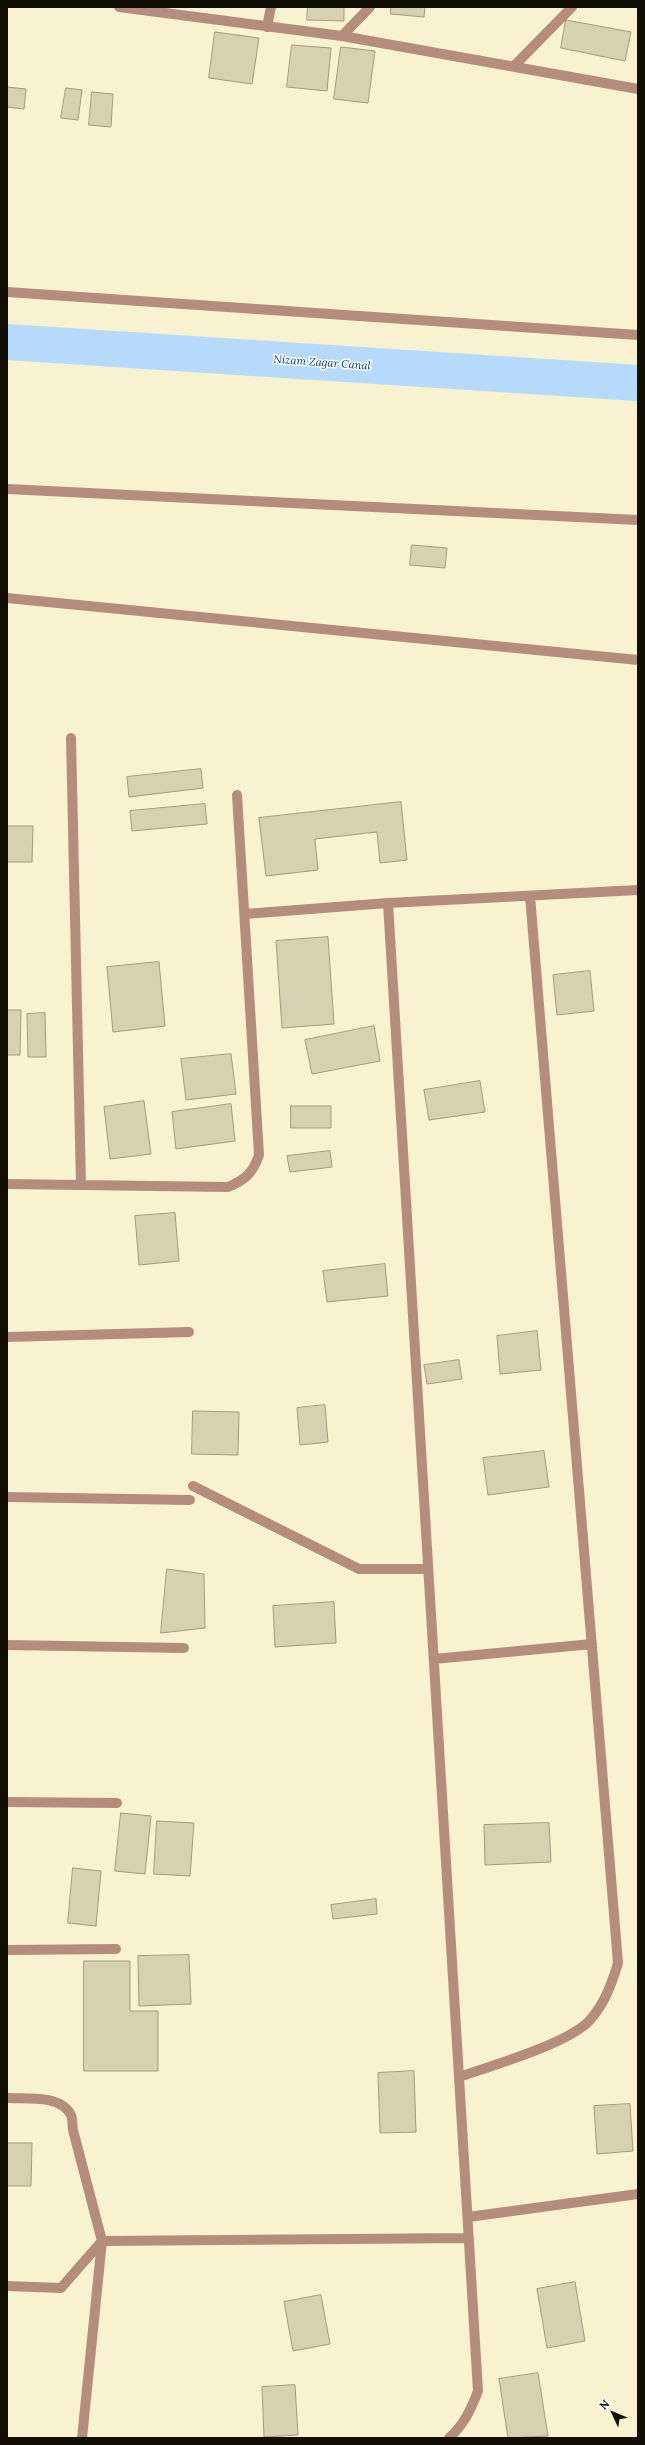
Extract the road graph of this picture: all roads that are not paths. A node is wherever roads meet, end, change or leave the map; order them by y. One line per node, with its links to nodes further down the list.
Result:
1 (119, 7): 5 (street)
2 (271, 7): 5 (street)
3 (370, 7): 6 (street)
4 (572, 7): 7 (street)
5 (267, 27): 6 (street)
6 (342, 36): 7 (street)
7 (514, 66): 8 (street)
8 (638, 89)
9 (7, 292): 10 (street)
10 (638, 335)
11 (7, 489): 12 (street)
12 (638, 520)
13 (7, 598): 14 (street)
14 (638, 660)
15 (71, 738): 22 (street)
16 (237, 795): 20 (street)
17 (638, 890): 18 (street)
18 (530, 896): 19 (street); 29 (street)
19 (388, 903): 20 (street); 28 (street)
20 (245, 914): 22 (street)
21 (7, 1184): 22 (street)
22 (81, 1185)
23 (189, 1332): 24 (street)
24 (7, 1336)
25 (193, 1486): 28 (street)
26 (7, 1496): 27 (street)
27 (190, 1500)
28 (428, 1569): 32 (street)
29 (592, 1644): 32 (street); 37 (street)
30 (7, 1646): 31 (street)
31 (184, 1648)
32 (434, 1659): 37 (street)
33 (7, 1802): 34 (street)
34 (117, 1803)
35 (116, 1949): 36 (street)
36 (7, 1950)
37 (459, 2077): 40 (street)
38 (7, 2098): 42 (street)
39 (638, 2194): 40 (street)
40 (468, 2217): 41 (street)
41 (469, 2238): 42 (street); 45 (street)
42 (102, 2241): 43 (street); 44 (street)
43 (7, 2286)
44 (82, 2438)
45 (449, 2438)

